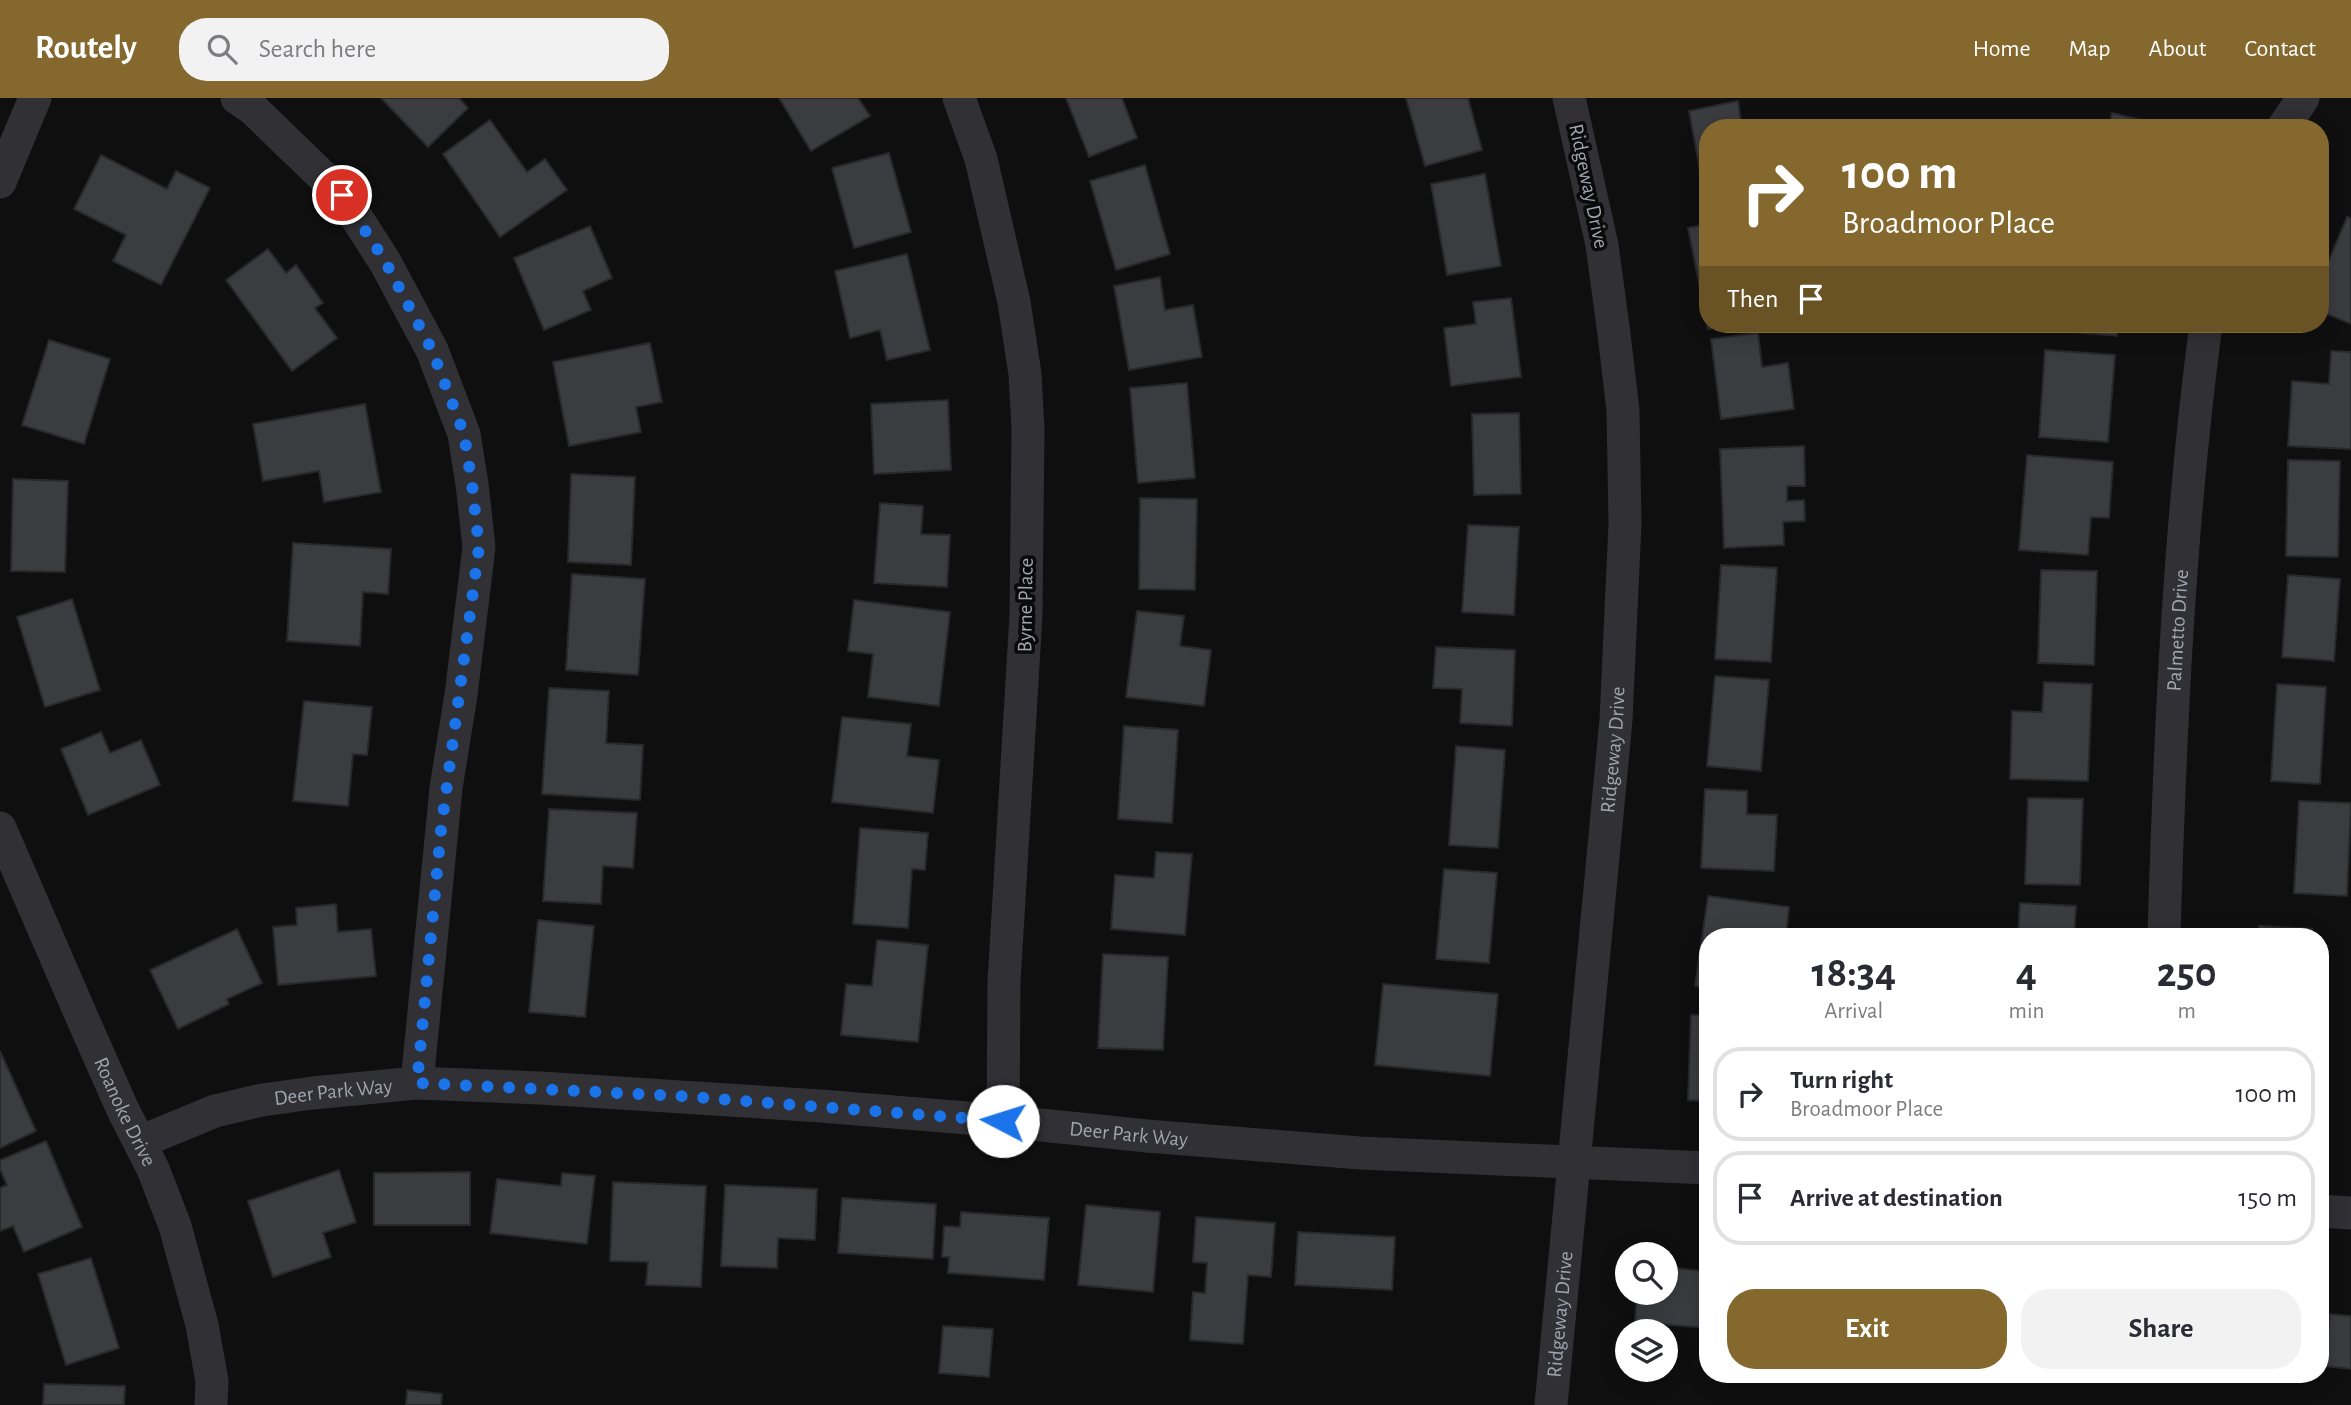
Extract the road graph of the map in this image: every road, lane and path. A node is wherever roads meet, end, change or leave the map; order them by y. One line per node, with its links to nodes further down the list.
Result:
1 (35, 98): 7 (street)
2 (237, 98): 11 (street)
3 (960, 98): 12 (street, Byrne Place)
4 (1569, 98): 14 (street, Ridgeway Drive)
5 (2303, 98): 6 (street)
6 (2289, 119)
7 (0, 183)
8 (2205, 333): 10 (street, Palmetto Drive)
9 (0, 828): 13 (street, Roanoke Drive)
10 (2164, 928)
11 (417, 1083): 12 (street, Deer Park Way); 13 (street, Deer Park Way)
12 (1003, 1121): 14 (street, Deer Park Way)
13 (140, 1142): 18 (street, Roanoke Drive)
14 (1574, 1161): 15 (street, Deer Park Way); 19 (street, Ridgeway Drive)
15 (1699, 1168)
16 (2329, 1212): 17 (street)
17 (2351, 1213)
18 (211, 1405)
19 (1551, 1405)

